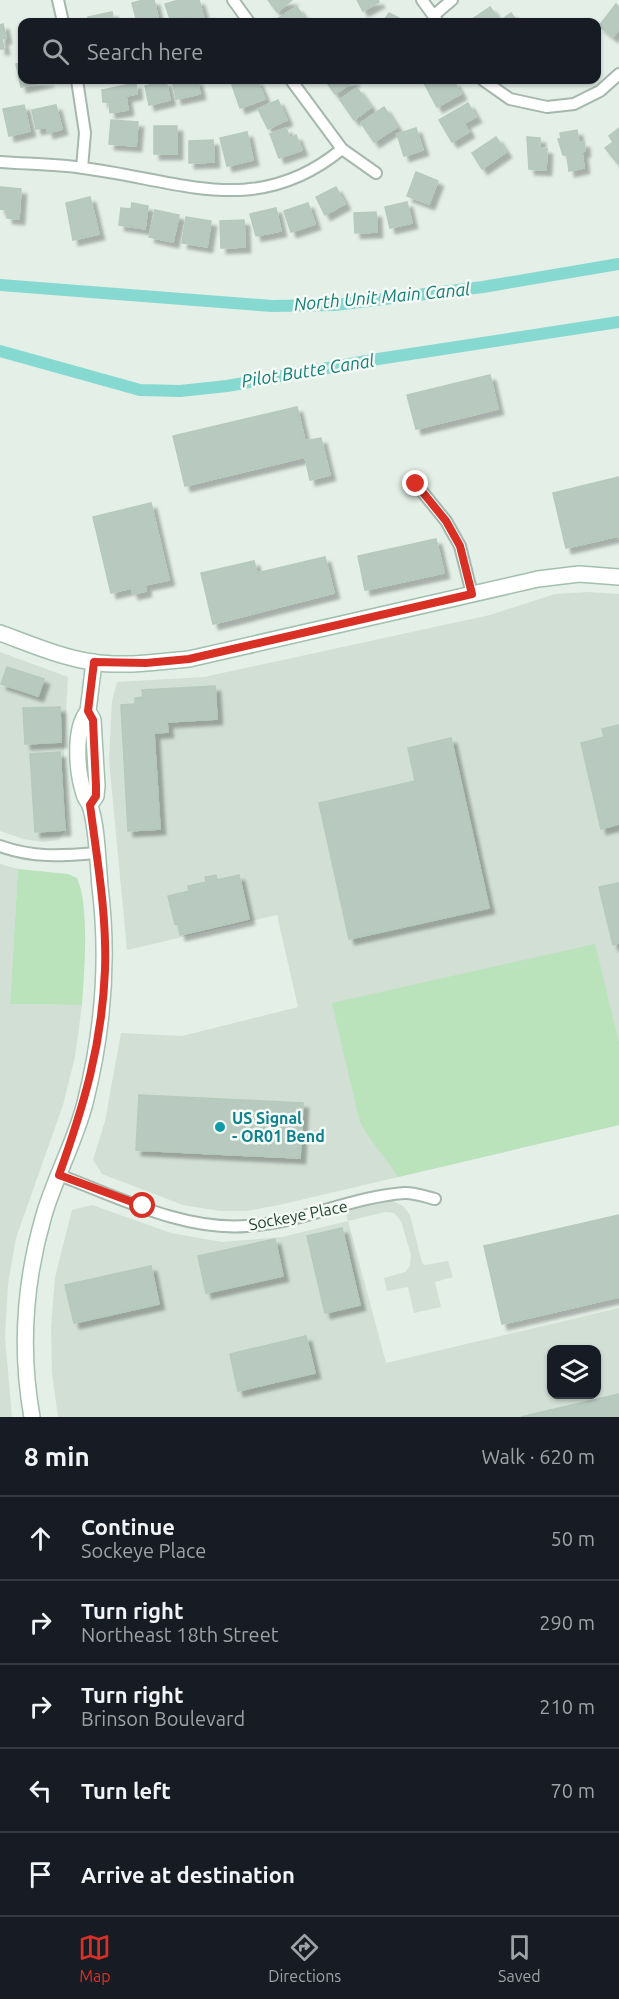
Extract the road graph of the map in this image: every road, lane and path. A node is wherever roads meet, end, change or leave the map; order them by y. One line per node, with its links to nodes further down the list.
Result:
1 (58, 0): 5 (street)
2 (233, 0): 6 (street)
3 (422, 0): 7 (street)
4 (452, 0): 8 (street)
5 (62, 18)
6 (245, 18)
7 (434, 18)
8 (436, 18)
9 (619, 74): 12 (street)
10 (78, 84): 15 (street)
11 (294, 84): 13 (street)
12 (489, 84)
13 (342, 149): 15 (street); 16 (street)
14 (0, 162): 15 (street)
15 (82, 168)
16 (376, 173)
17 (416, 484): 19 (street)
18 (619, 577): 19 (street)
19 (472, 594): 21 (street)
20 (0, 633): 21 (street)
21 (94, 662): 23 (street)
22 (0, 846): 23 (street)
23 (96, 853): 24 (street)
24 (59, 1175): 25 (street, Sockeye Place); 26 (street)
25 (435, 1199)
26 (32, 1417)

